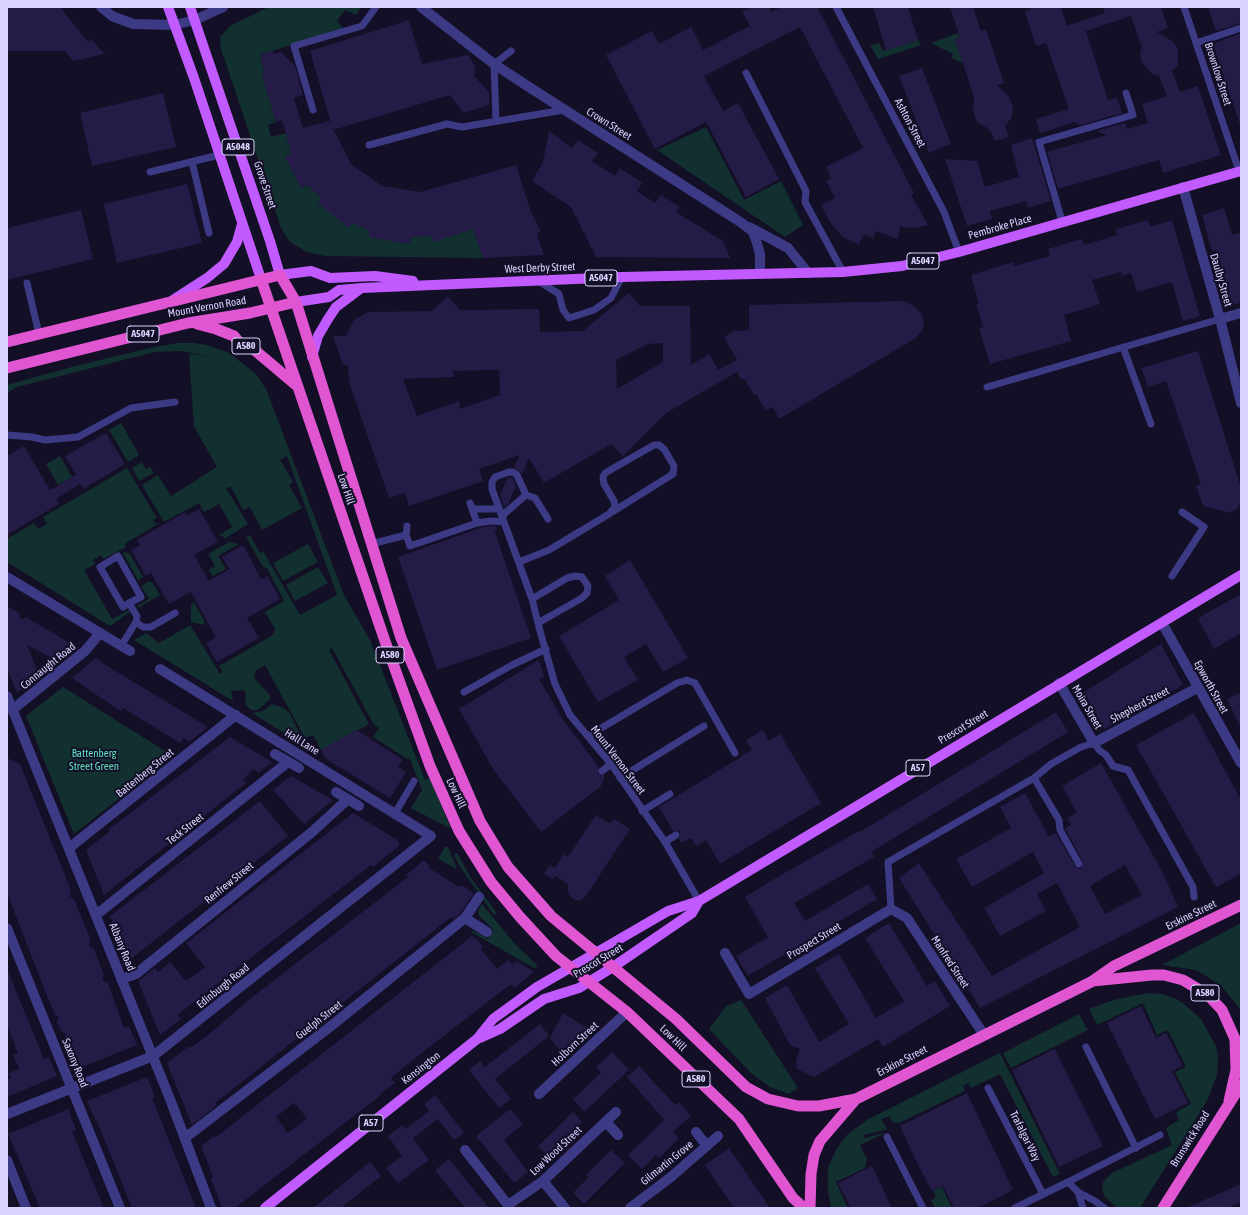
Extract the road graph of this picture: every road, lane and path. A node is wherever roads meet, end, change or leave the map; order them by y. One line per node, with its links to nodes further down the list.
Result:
1 (101, 7): 10 (street)
2 (168, 7): 10 (main road, A5048)
3 (190, 7): 9 (main road, Grove Street / A5048)
4 (223, 7): 9 (street)
5 (376, 7): 17 (lane)
6 (421, 7): 14 (street, Crown Street)
7 (836, 7): 30 (lane, Ashton Street)
8 (1184, 7): 12 (lane, Brownlow Street)
9 (195, 20): 10 (street); 34 (main road, Grove Street / A5048)
10 (174, 24): 21 (main road, A5048)
11 (1241, 28): 12 (lane)
12 (1196, 43): 23 (lane, Brownlow Street)
13 (511, 51): 14 (lane)
14 (494, 64): 18 (street, Crown Street); 19 (lane)
15 (746, 73): 31 (lane)
16 (1126, 93): 26 (lane)
17 (313, 110)
18 (564, 110): 19 (lane); 27 (street, Crown Street)
19 (496, 121): 20 (lane)
20 (369, 145)
21 (219, 155): 22 (lane); 28 (main road, A5048)
22 (192, 162): 24 (lane); 29 (lane)
23 (1240, 171): 25 (main road, Pembroke Place / A5047)
24 (150, 172)
25 (1183, 187): 26 (main road, Pembroke Place / A5047); 45 (street, Daulby Street)
26 (1062, 221): 30 (main road, Pembroke Place / A5047)
27 (742, 223): 32 (street); 33 (street, Crown Street)
28 (242, 224): 36 (main road, A5048); 41 (main road)
29 (209, 233)
30 (959, 252): 31 (main road, Pembroke Place / A5047)
31 (843, 272): 32 (main road, Pembroke Place / A5047)
32 (808, 273): 33 (main road, Pembroke Place / A5047)
33 (760, 274): 35 (main road, West Derby Street / A5047)
34 (280, 275): 36 (highway, West Derby Street / A5047); 39 (main road, West Derby Street / A5047); 42 (highway, Grove Street / A5048)
35 (622, 277): 37 (main road, West Derby Street / A5047); 37 (lane)
36 (261, 279): 41 (highway, Mount Vernon Road / A5047); 43 (highway, Low Hill / A5048)
37 (540, 282): 39 (main road, West Derby Street / A5047)
38 (27, 283): 47 (lane)
39 (441, 284): 40 (main road, West Derby Street / A5047)
40 (362, 288): 42 (main road, West Derby Street / A5047); 50 (main road)
41 (171, 301): 47 (highway, Mount Vernon Road / A5047)
42 (296, 302): 43 (highway, Mount Vernon Road / A5047); 50 (highway, Low Hill / A580)
43 (272, 308): 46 (highway, Mount Vernon Road / A5047); 53 (highway, Low Hill / A580)
44 (1241, 313): 45 (street)
45 (1220, 320): 49 (lane); 52 (street, Daulby Street)
46 (188, 323): 51 (highway, Mount Vernon Road / A5047); 53 (highway, A580)
47 (39, 334): 48 (highway, Mount Vernon Road / A5047)
48 (7, 342)
49 (1124, 347): 54 (lane); 57 (lane)
50 (312, 358): 68 (highway, Low Hill / A580)
51 (7, 368)
52 (1238, 378): 56 (street, Daulby Street)
53 (297, 386): 127 (highway, Low Hill / A580)
54 (987, 387)
55 (175, 402): 58 (lane)
56 (1241, 402)
57 (1151, 424)
58 (7, 435)
59 (526, 495): 60 (lane, Mount Vernon Street); 63 (lane); 64 (lane)
60 (499, 509): 64 (lane, Mount Vernon Street); 65 (lane)
61 (1182, 512): 71 (lane)
62 (609, 514): 62 (lane); 69 (lane)
63 (548, 519)
64 (504, 520): 65 (lane); 69 (lane, Mount Vernon Street)
65 (477, 523): 67 (lane)
66 (406, 526): 67 (lane)
67 (406, 535): 68 (lane)
68 (371, 544): 125 (highway, Low Hill / A580)
69 (519, 562): 73 (lane, Mount Vernon Street)
70 (1241, 575): 78 (main road, Prescot Street / A57)
71 (1172, 576)
72 (7, 577): 79 (street)
73 (532, 599): 77 (lane, Mount Vernon Street); 77 (lane)
74 (130, 603): 74 (lane); 76 (lane)
75 (175, 613): 76 (lane)
76 (136, 622): 80 (lane)
77 (538, 623): 81 (lane, Mount Vernon Street)
78 (1162, 623): 83 (main road, Prescot Street / A57); 84 (street, Epworth Street)
79 (100, 633): 80 (street); 87 (street, Connaught Road)
80 (126, 648)
81 (546, 649): 85 (lane); 90 (lane, Mount Vernon Street)
82 (160, 669): 88 (street, Hall Lane)
83 (1059, 683): 91 (street, Moira Street); 117 (main road, Prescot Street / A57)
84 (1197, 688): 91 (street, Shepherd Street); 96 (street, Epworth Street)
85 (464, 692)
86 (7, 696): 87 (street, Albany Road)
87 (10, 711): 113 (street, Albany Road)
88 (236, 715): 92 (street, Hall Lane); 113 (street, Battenberg Street)
89 (704, 726): 100 (lane)
90 (588, 736): 94 (lane); 97 (lane, Mount Vernon Street)
91 (1094, 743): 101 (lane); 116 (lane)
92 (296, 753): 95 (street, Teck Street); 103 (street, Hall Lane)
93 (275, 754): 95 (street)
94 (735, 754)
95 (288, 762): 98 (street); 120 (street, Teck Street)
96 (1241, 763)
97 (611, 764): 99 (lane); 100 (lane, Mount Vernon Street)
98 (299, 768)
99 (602, 772)
100 (620, 778): 108 (lane, Mount Vernon Street)
101 (1034, 778): 114 (lane); 119 (lane)
102 (414, 781): 109 (lane)
103 (354, 789): 106 (street, Renfrew Street); 109 (street, Hall Lane)
104 (336, 792): 106 (street)
105 (670, 794): 108 (lane)
106 (348, 799): 107 (street); 128 (street, Renfrew Street)
107 (359, 806)
108 (642, 812): 112 (lane, Mount Vernon Street)
109 (394, 815): 111 (street, Hall Lane)
110 (676, 835): 112 (lane)
111 (431, 836): 135 (street, Edinburgh Road)
112 (665, 842): 117 (lane, Mount Vernon Street)
113 (69, 848): 120 (street, Albany Road)
114 (1079, 864)
115 (479, 897): 121 (street, Guelph Street)
116 (1194, 897)
117 (699, 900): 125 (main road, Prescot Street / A57); 126 (main road, Prescot Street / A57)
118 (1241, 905): 130 (highway, Erskine Street / A580)
119 (891, 909): 124 (street, Prospect Street); 132 (street, Manfred Street)
120 (96, 915): 128 (street, Albany Road)
121 (465, 918): 123 (street); 150 (street, Guelph Street)
122 (7, 928): 137 (street, Saxony Road)
123 (487, 932)
124 (725, 954)
125 (595, 955): 126 (highway, Erskine Street / A580); 127 (main road, Kensington / A57)
126 (613, 967): 129 (main road, Prescot Street / A57); 140 (highway, Erskine Street / A580)
127 (570, 968): 129 (highway, Low Hill / A580); 133 (main road, Kensington / A57)
128 (121, 979): 135 (street, Albany Road)
129 (589, 982): 131 (highway, Low Hill / A580); 133 (main road, Prescot Street / A57)
130 (1091, 982): 132 (highway, Erskine Street / A580); 141 (highway, A580)
131 (627, 1012): 139 (street, Holborn Street); 165 (highway, Low Hill / A580)
132 (984, 1035): 140 (highway, Erskine Street / A580)
133 (477, 1039): 162 (main road, Kensington / A57)
134 (1086, 1047): 152 (lane)
135 (152, 1056): 137 (street, Edinburgh Road); 150 (street, Albany Road)
136 (1241, 1085): 141 (highway, Brunswick Road / A580)
137 (72, 1088): 143 (street, Edinburgh Road); 160 (street, Saxony Road)
138 (988, 1088): 158 (lane, Trafalgar Way)
139 (539, 1094)
140 (856, 1099): 166 (highway, A580)
141 (1229, 1101): 171 (highway, Brunswick Road / A580)
142 (616, 1112): 144 (street, Low Wood Street)
143 (7, 1114)
144 (606, 1122): 146 (street); 155 (street, Low Wood Street)
145 (696, 1132): 151 (street)
146 (618, 1135)
147 (718, 1136): 151 (street, Gilmartin Grove)
148 (1160, 1136): 152 (lane)
149 (887, 1137): 167 (lane)
150 (185, 1138): 161 (street, Albany Road)
151 (707, 1146): 164 (street, Gilmartin Grove)
152 (1136, 1148): 156 (lane)
153 (465, 1150): 155 (street, Low Wood Street)
154 (7, 1160): 159 (street)
155 (543, 1181): 163 (street)
156 (1068, 1182): 157 (lane); 158 (lane)
157 (1078, 1192): 169 (lane); 170 (lane)
158 (1043, 1194): 168 (lane)
159 (26, 1208)
160 (120, 1208)
161 (211, 1208)
162 (265, 1208)
163 (565, 1208)
164 (630, 1208)
165 (804, 1208)
166 (810, 1208)
167 (922, 1208)
168 (1015, 1208)
169 (1083, 1208)
170 (1104, 1208)
171 (1163, 1208)

